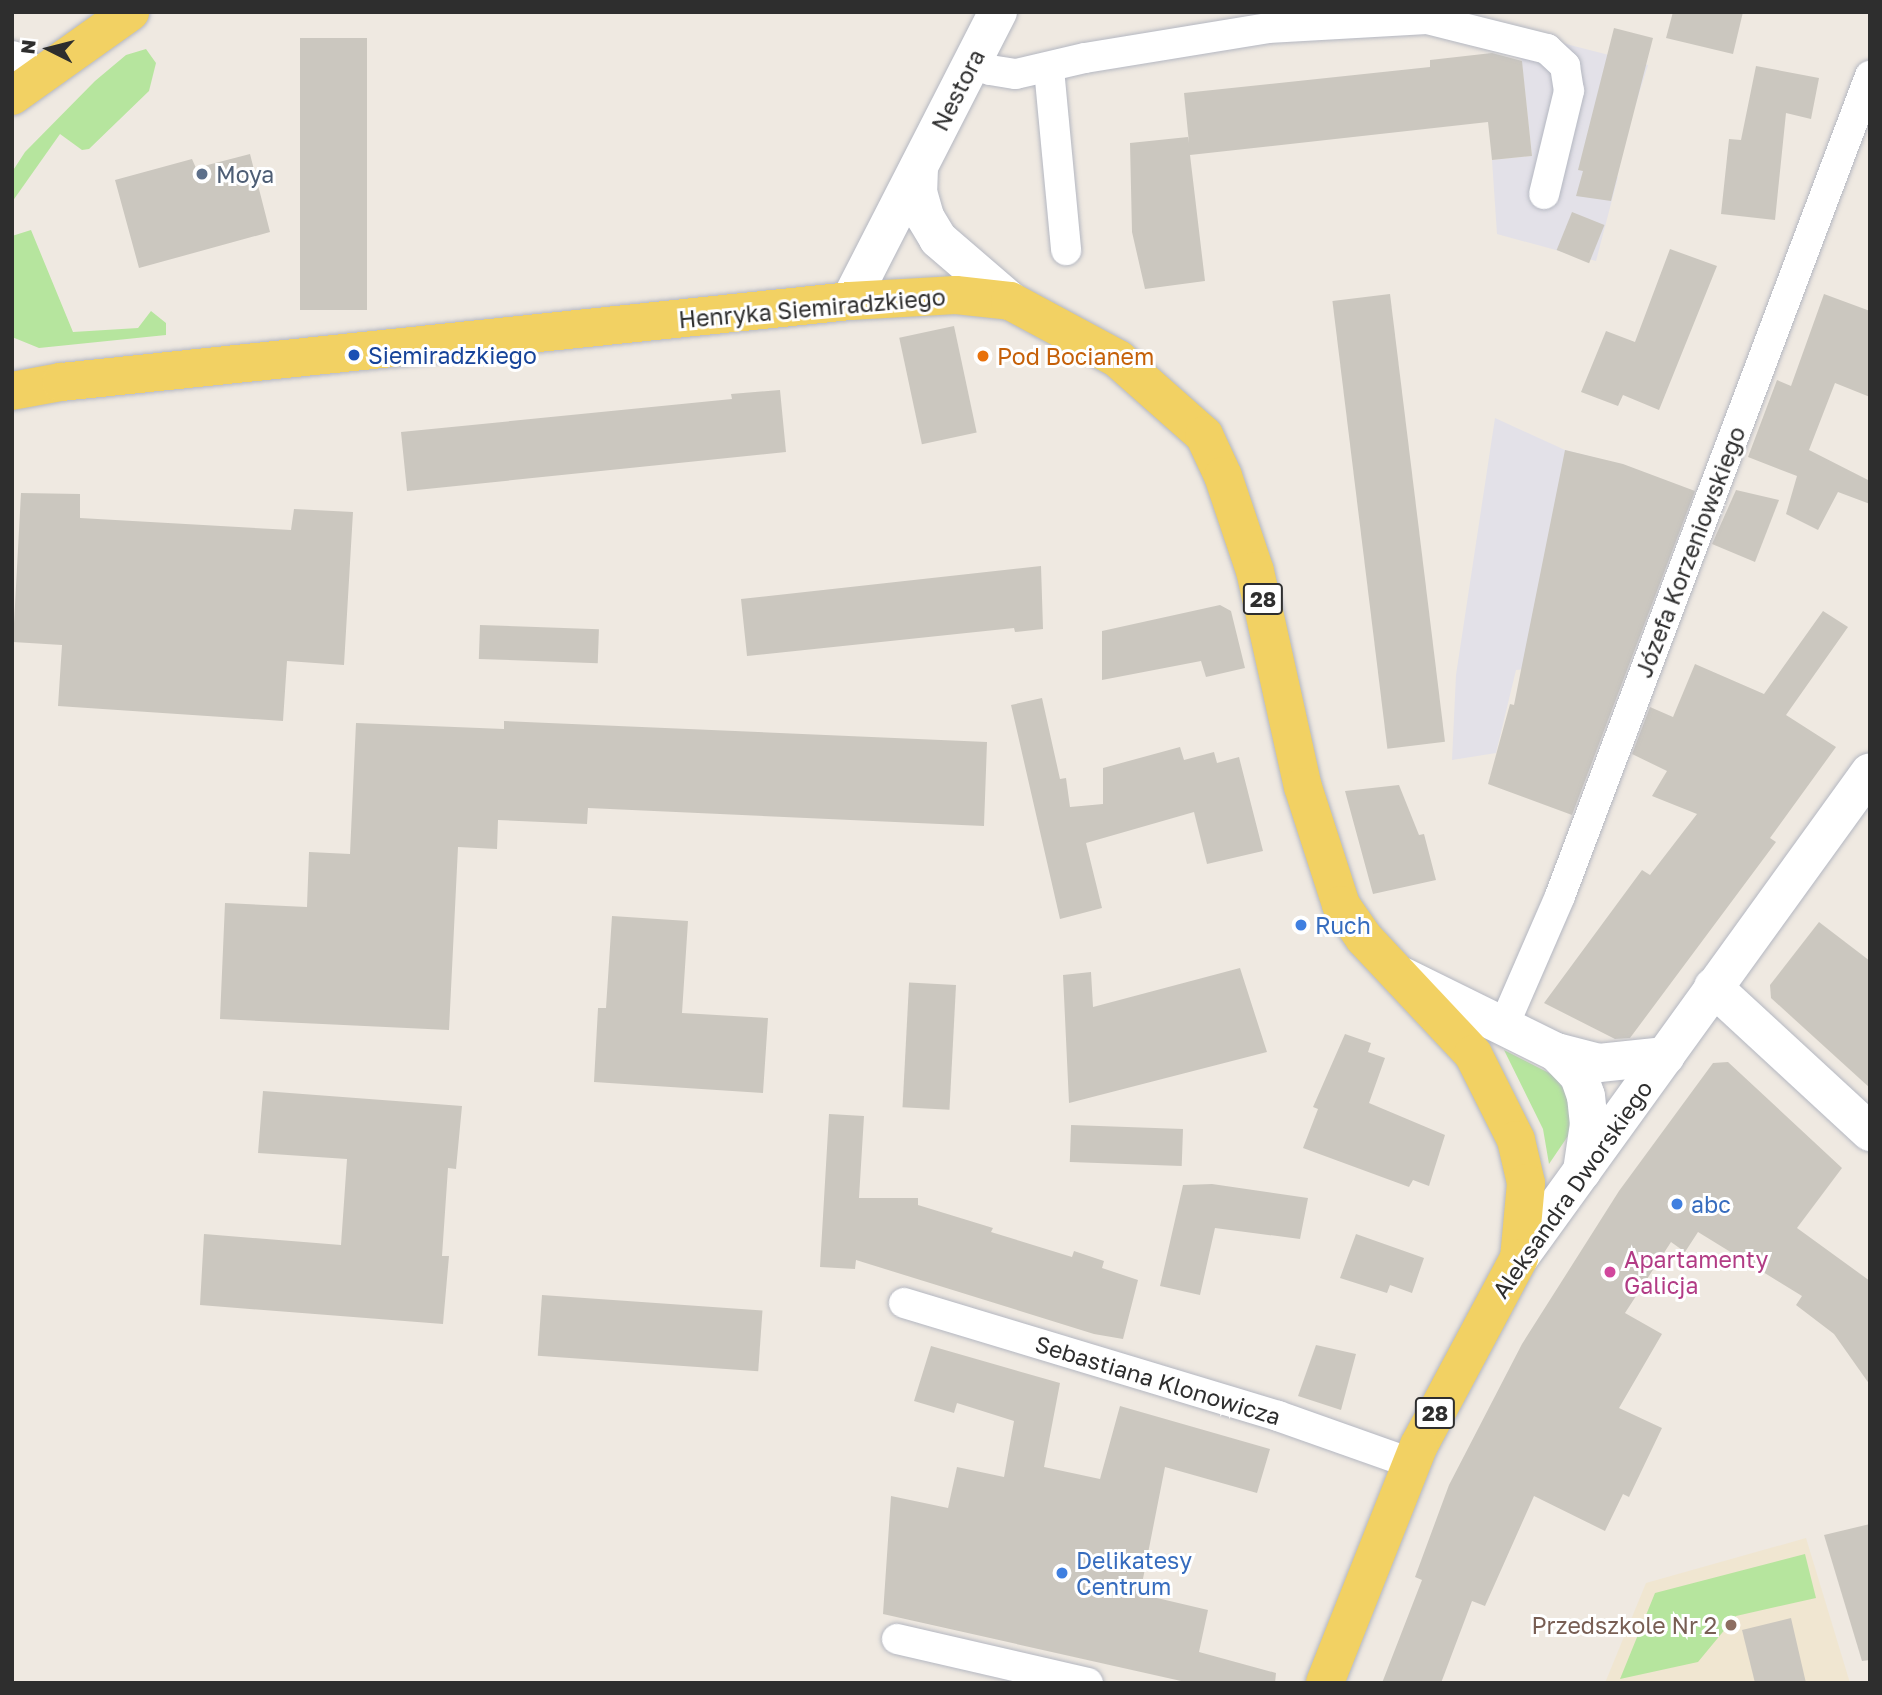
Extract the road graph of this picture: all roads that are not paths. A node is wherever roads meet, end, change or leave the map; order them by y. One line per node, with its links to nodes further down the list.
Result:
1 (130, 12): 6 (main road)
2 (998, 12): 3 (street, Nestora)
3 (973, 61): 4 (street); 7 (street, Nestora)
4 (1049, 69): 8 (street); 9 (street)
5 (1870, 76): 18 (street, Józefa Korzeniowskiego)
6 (20, 78)
7 (919, 167): 10 (street, Nestora); 11 (street, Nestora)
8 (1544, 194)
9 (1066, 250)
10 (850, 301): 11 (main road, Henryka Siemiradzkiego / 28); 13 (main road, Henryka Siemiradzkiego / 28)
11 (1010, 301): 16 (main road, Henryka Siemiradzkiego / 28)
12 (12, 371): 13 (main road, 28)
13 (61, 382): 14 (main road)
14 (12, 391)
15 (1870, 772): 17 (street, Aleksandra Dworskiego)
16 (1404, 977): 18 (street); 23 (main road, Henryka Siemiradzkiego / 28)
17 (1713, 987): 20 (street, Aleksandra Dworskiego); 21 (street)
18 (1504, 1025): 19 (street)
19 (1556, 1052): 20 (street); 22 (street)
20 (1666, 1056): 22 (street, Aleksandra Dworskiego)
21 (1870, 1132)
22 (1580, 1176): 23 (street, Aleksandra Dworskiego)
23 (1519, 1258): 25 (main road, Aleksandra Dworskiego / 28)
24 (904, 1303): 25 (street, Sebastiana Klonowicza)
25 (1411, 1463): 28 (main road, Aleksandra Dworskiego / 28)
26 (897, 1639): 27 (street)
27 (1088, 1683)
28 (1325, 1683)

